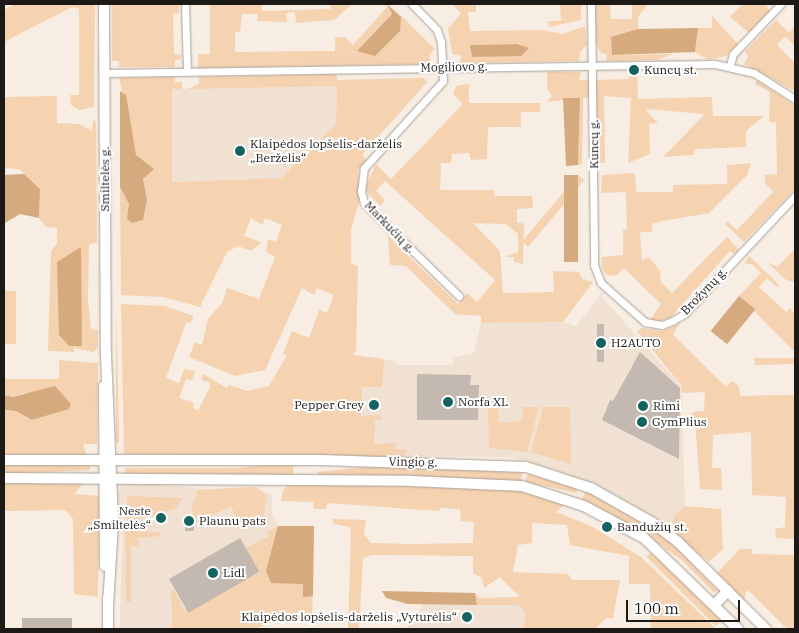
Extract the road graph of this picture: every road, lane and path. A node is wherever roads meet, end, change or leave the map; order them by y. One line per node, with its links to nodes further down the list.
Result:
1 (104, 4): 10 (main road, Smiltelės g.)
2 (185, 4): 9 (street)
3 (412, 4): 8 (street, Markučių g.)
4 (591, 4): 6 (street, Kuncų g.)
5 (781, 4): 7 (street)
6 (593, 65): 7 (street, Mogiliovo g.); 8 (street, Mogiliovo g.); 13 (street, Kuncų g.)
7 (730, 65): 11 (street, Mogiliovo g.)
8 (442, 67): 9 (street, Mogiliovo g.); 14 (street, Markučių g.)
9 (187, 71): 10 (street, Mogiliovo g.)
10 (104, 73): 16 (main road, Smiltelės g.)
11 (795, 99)
12 (795, 196): 13 (street, Brožynų g.)
13 (601, 283)
14 (459, 296)
15 (4, 460): 16 (main road, Vingio g.)
16 (107, 460): 17 (main road, Vingio g.); 19 (main road, Smiltelės g.)
17 (322, 460): 20 (main road); 21 (main road, Vingio g.)
18 (4, 478): 19 (main road, Vingio g.)
19 (107, 478): 20 (main road, Vingio g.); 25 (main road, Smiltelės g.)
20 (314, 480): 22 (main road, Vingio g.)
21 (580, 484): 22 (main road); 23 (main road, Vingio g.)
22 (572, 501): 24 (main road, Vingio g.)
23 (728, 591): 24 (main road); 27 (main road, Vingio g.)
24 (714, 605): 26 (main road, Vingio g.)
25 (108, 629)
26 (738, 629)
27 (766, 629)

